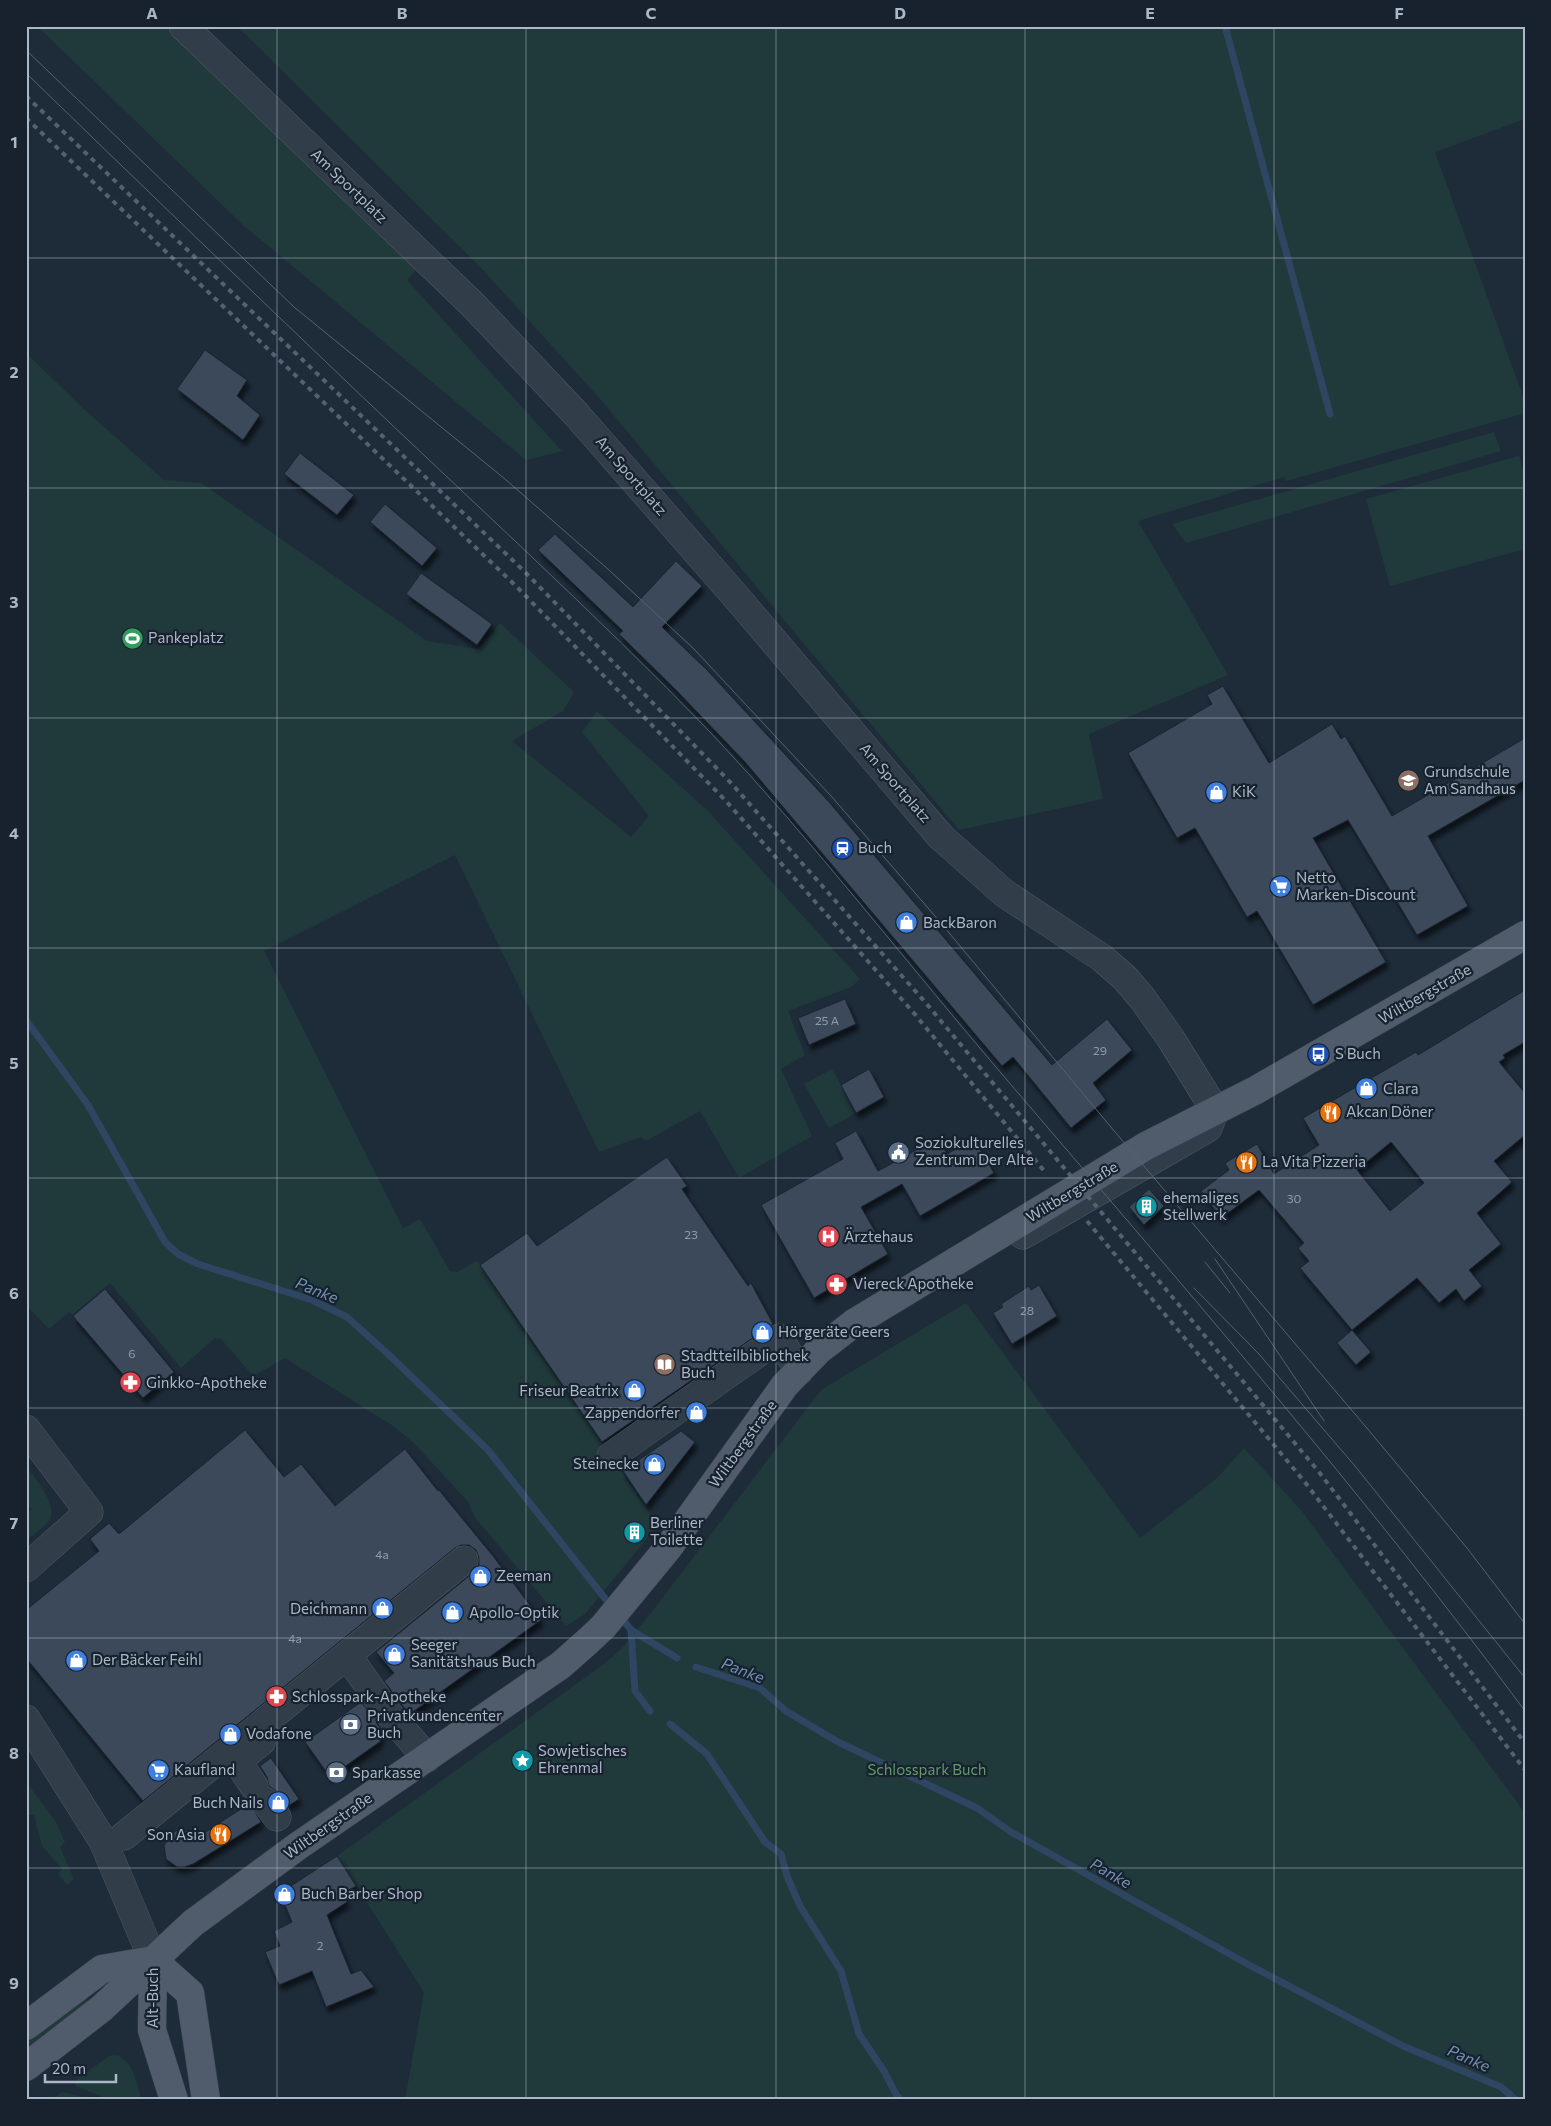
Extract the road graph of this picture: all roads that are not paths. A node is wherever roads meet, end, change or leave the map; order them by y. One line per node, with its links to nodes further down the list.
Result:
1 (183, 26): 3 (street, Am Sportplatz)
2 (1525, 935): 3 (main road, Wiltbergstraße)
3 (1215, 1110): 4 (main road, Wiltbergstraße)
4 (799, 1371): 6 (street); 12 (main road, Wiltbergstraße)
5 (26, 1429): 8 (street)
6 (611, 1456)
7 (464, 1560): 9 (street)
8 (26, 1568)
9 (347, 1655): 11 (street); 12 (street)
10 (26, 1720): 15 (street)
11 (253, 1731): 13 (street); 14 (street)
12 (427, 1758): 15 (main road, Wiltbergstraße)
13 (265, 1801)
14 (124, 1836)
15 (153, 1960): 16 (main road); 17 (main road, Wiltbergstraße); 18 (main road, Alt-Buch); 19 (main road, Alt-Buch)
16 (26, 2026)
17 (26, 2066)
18 (174, 2100)
19 (206, 2100)

